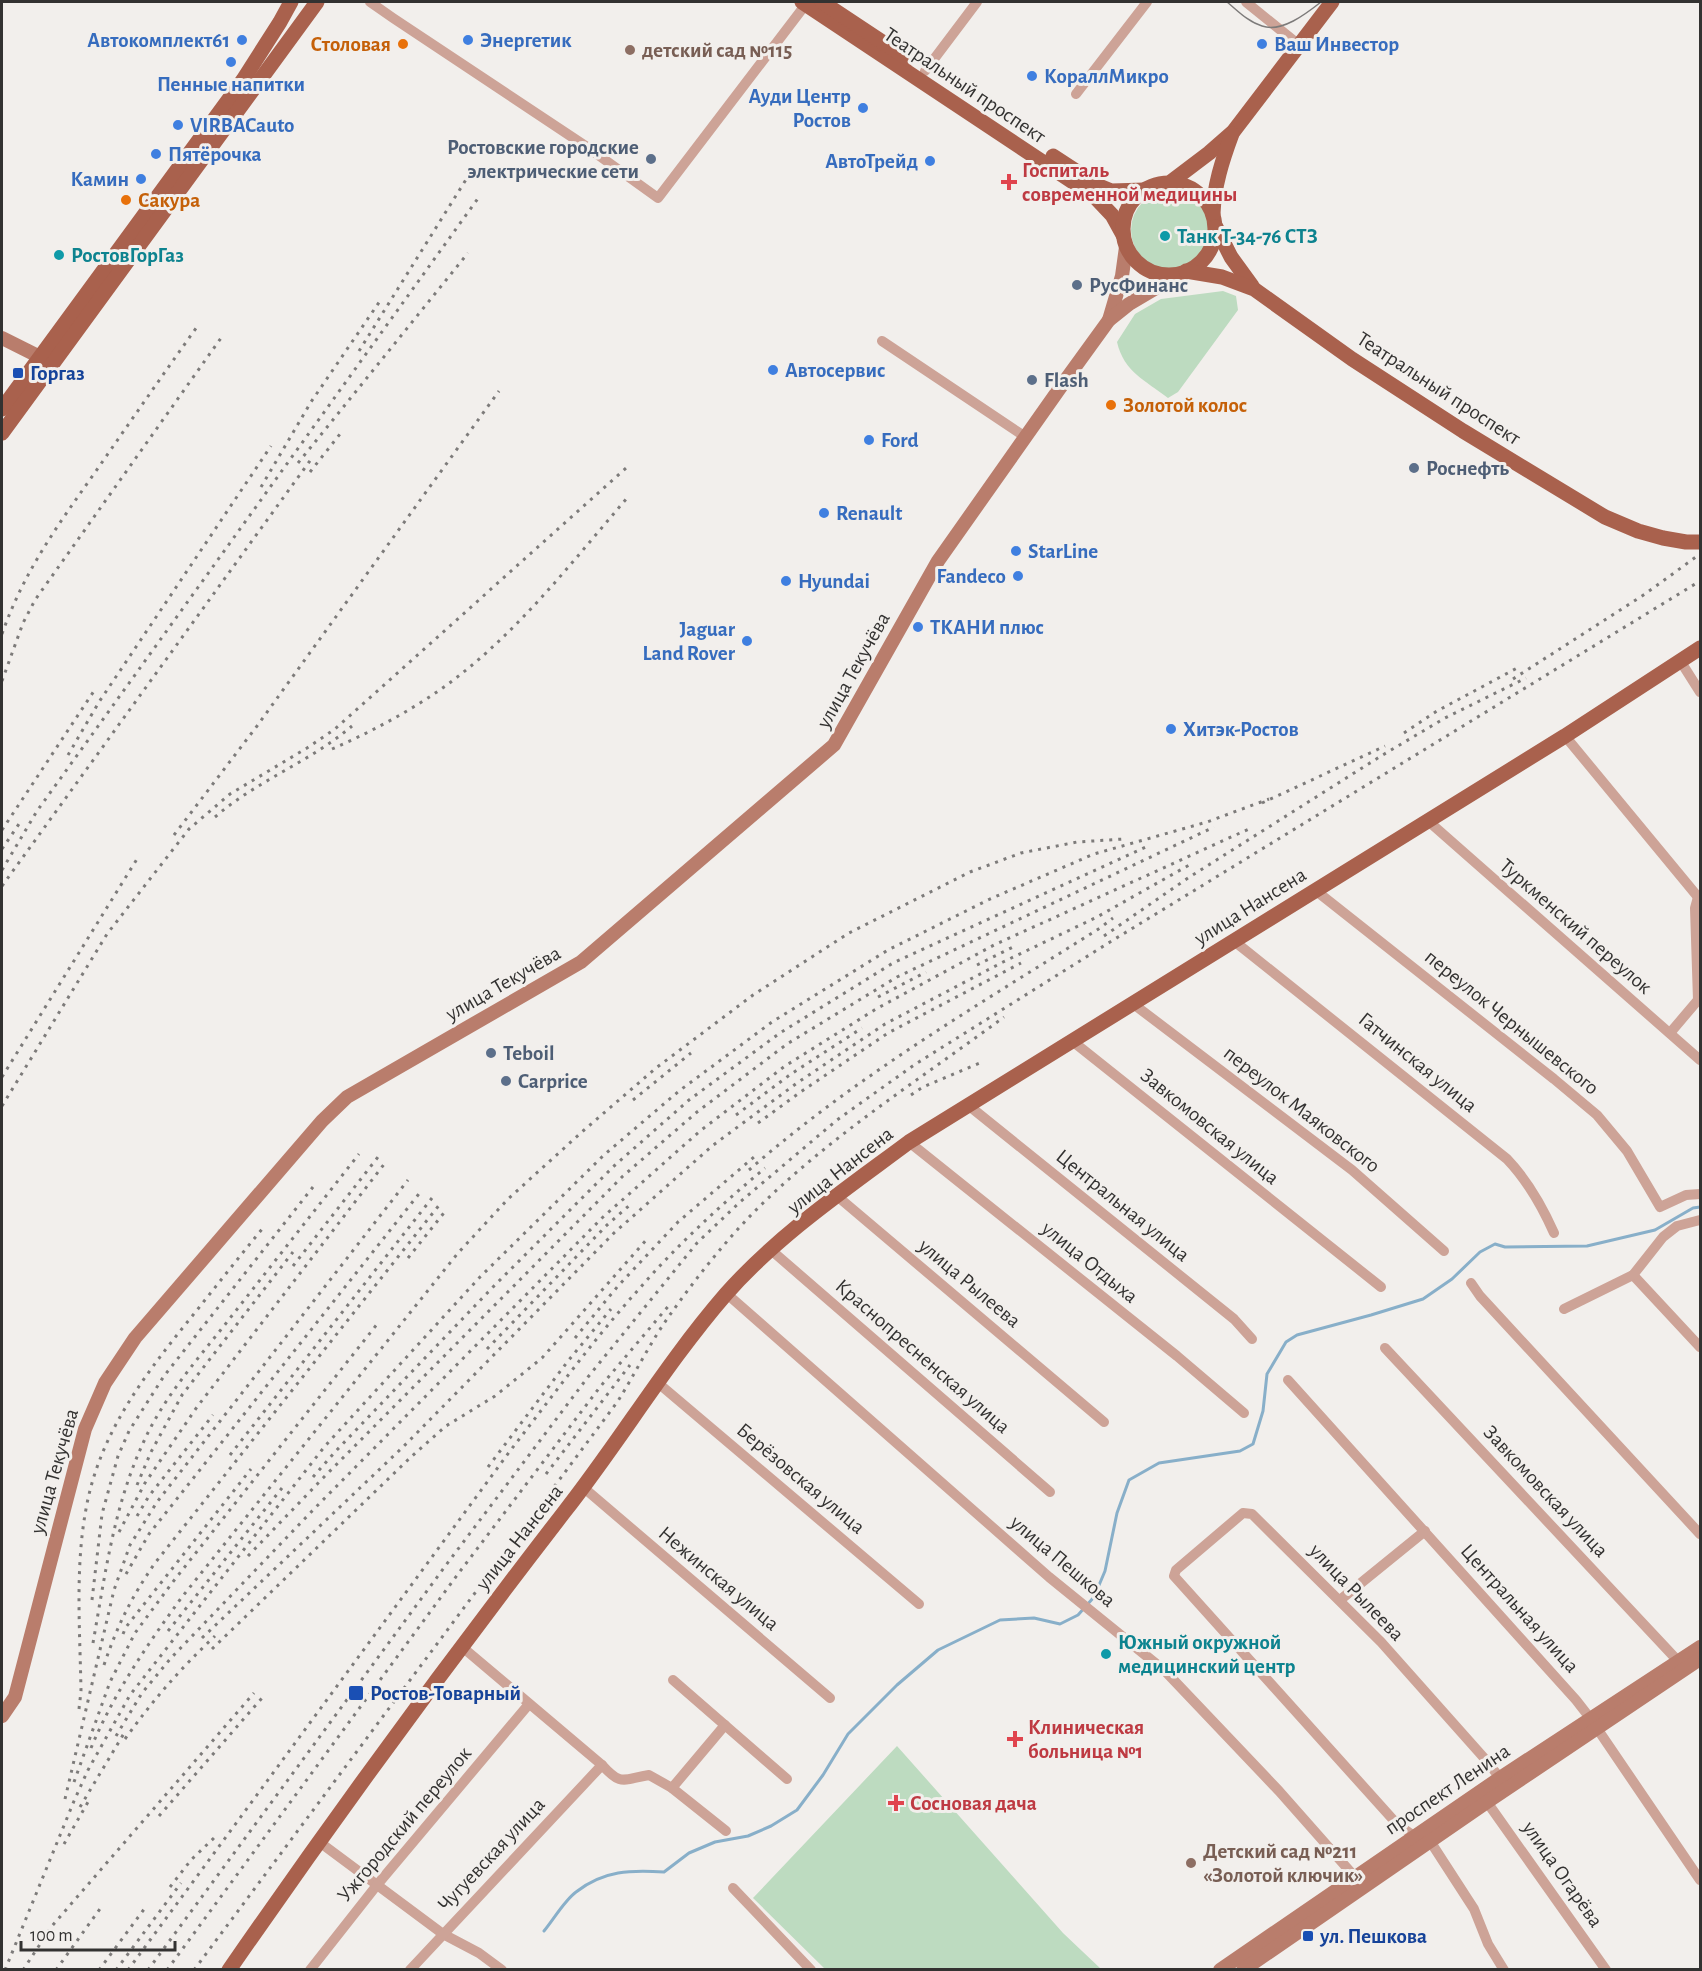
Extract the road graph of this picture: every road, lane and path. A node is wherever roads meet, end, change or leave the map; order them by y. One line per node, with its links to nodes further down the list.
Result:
1 (291, 2): 23 (main road)
2 (317, 2): 23 (main road)
3 (370, 2): 9 (street)
4 (822, 2): 11 (main road, Театральный проспект)
5 (977, 2): 11 (street)
6 (1147, 2): 12 (street)
7 (1246, 2): 10 (street)
8 (1332, 2): 10 (main road)
9 (805, 3): 17 (main road, Театральный проспект)
10 (1299, 45): 13 (main road)
11 (925, 71): 15 (main road, Театральный проспект)
12 (1076, 94)
13 (1233, 132): 14 (main road); 16 (main road)
14 (1172, 182): 15 (main road); 16 (main road)
15 (1145, 190): 17 (main road)
16 (1214, 221): 18 (main road); 19 (main road, Театральный проспект)
17 (1125, 241): 18 (main road); 20 (main road, улица Текучёва)
18 (1182, 273): 19 (main road, Театральный проспект); 20 (main road, улица Текучёва)
19 (1254, 289): 27 (main road, Театральный проспект)
20 (1109, 320): 26 (main road, улица Текучёва)
21 (2, 338): 23 (main road)
22 (882, 341): 26 (street)
23 (46, 360): 24 (main road); 25 (main road)
24 (2, 409)
25 (2, 433)
26 (1024, 436): 74 (main road, улица Текучёва)
27 (1701, 542)
28 (1701, 648): 29 (main road, улица Нансена)
29 (1681, 662): 30 (street); 31 (main road, улица Нансена)
30 (1701, 692)
31 (1565, 736): 32 (main road, улица Нансена); 34 (street)
32 (1427, 820): 33 (main road, улица Нансена); 38 (street, Туркменский переулок)
33 (1315, 890): 35 (main road, улица Нансена); 43 (street, переулок Чернышевского)
34 (1699, 896): 36 (street)
35 (1234, 940): 37 (main road, улица Нансена); 46 (street, Гатчинская улица)
36 (1700, 999): 38 (street)
37 (1132, 1003): 39 (main road, улица Нансена); 48 (street, переулок Маяковского)
38 (1670, 1033): 40 (street, Туркменский переулок)
39 (1071, 1040): 41 (main road, улица Нансена); 51 (street, Завкомовская улица)
40 (1701, 1060)
41 (968, 1105): 42 (main road, улица Нансена); 54 (street, Центральная улица)
42 (909, 1142): 44 (main road, улица Нансена); 59 (street, улица Отдыха)
43 (1701, 1194)
44 (837, 1196): 47 (main road, улица Нансена); 60 (street, улица Рылеева)
45 (1701, 1220): 49 (street)
46 (1554, 1233)
47 (771, 1250): 52 (main road, улица Нансена); 62 (street, Краснопресненская улица)
48 (1444, 1251)
49 (1633, 1275): 53 (street); 55 (street)
50 (1472, 1283): 64 (street)
51 (1381, 1287)
52 (727, 1294): 58 (main road, улица Нансена); 86 (street, улица Пешкова)
53 (1564, 1309)
54 (1252, 1339)
55 (1701, 1347)
56 (1385, 1348): 70 (street, Завкомовская улица)
57 (1288, 1380): 63 (street, Центральная улица)
58 (658, 1383): 61 (main road, улица Нансена); 66 (street, Берёзовская улица)
59 (1244, 1413)
60 (1104, 1422)
61 (584, 1488): 67 (main road, улица Нансена); 72 (street, Нежинская улица)
62 (1050, 1492)
63 (1425, 1531): 65 (street); 75 (street, Центральная улица)
64 (1701, 1533)
65 (1340, 1600): 78 (street, улица Рылеева); 83 (street, улица Рылеева)
66 (919, 1604)
67 (461, 1646): 73 (street); 84 (main road, улица Нансена)
68 (1701, 1647): 70 (main road, проспект Ленина)
69 (1701, 1659): 75 (main road, проспект Ленина)
70 (1678, 1661): 75 (main road, проспект Ленина)
71 (673, 1680): 76 (street)
72 (830, 1698)
73 (529, 1704): 77 (street); 88 (street, Ужгородский переулок)
74 (2, 1716)
75 (1594, 1723): 78 (main road, проспект Ленина); 81 (main road, проспект Ленина); 87 (street, Центральная улица)
76 (725, 1725): 79 (street); 80 (street)
77 (602, 1765): 80 (street); 90 (street, Чугуевская улица)
78 (1500, 1778): 83 (main road, проспект Ленина)
79 (787, 1779)
80 (672, 1788): 82 (street)
81 (1487, 1802): 85 (main road, проспект Ленина); 99 (street, улица Огарёва)
82 (726, 1831)
83 (1414, 1836): 86 (main road, проспект Ленина)
84 (318, 1841): 88 (street); 91 (main road, улица Нансена)
85 (1430, 1841): 97 (main road, проспект Ленина); 98 (street)
86 (1355, 1877): 96 (main road, проспект Ленина)
87 (1701, 1880)
88 (377, 1885): 90 (street); 92 (street, Ужгородский переулок)
89 (733, 1888): 95 (street)
90 (443, 1934): 93 (street, Чугуевская улица); 94 (street)
91 (229, 1970)
92 (310, 1970)
93 (410, 1970)
94 (502, 1970)
95 (811, 1970)
96 (1220, 1970)
97 (1243, 1970)
98 (1504, 1970)
99 (1606, 1970)

